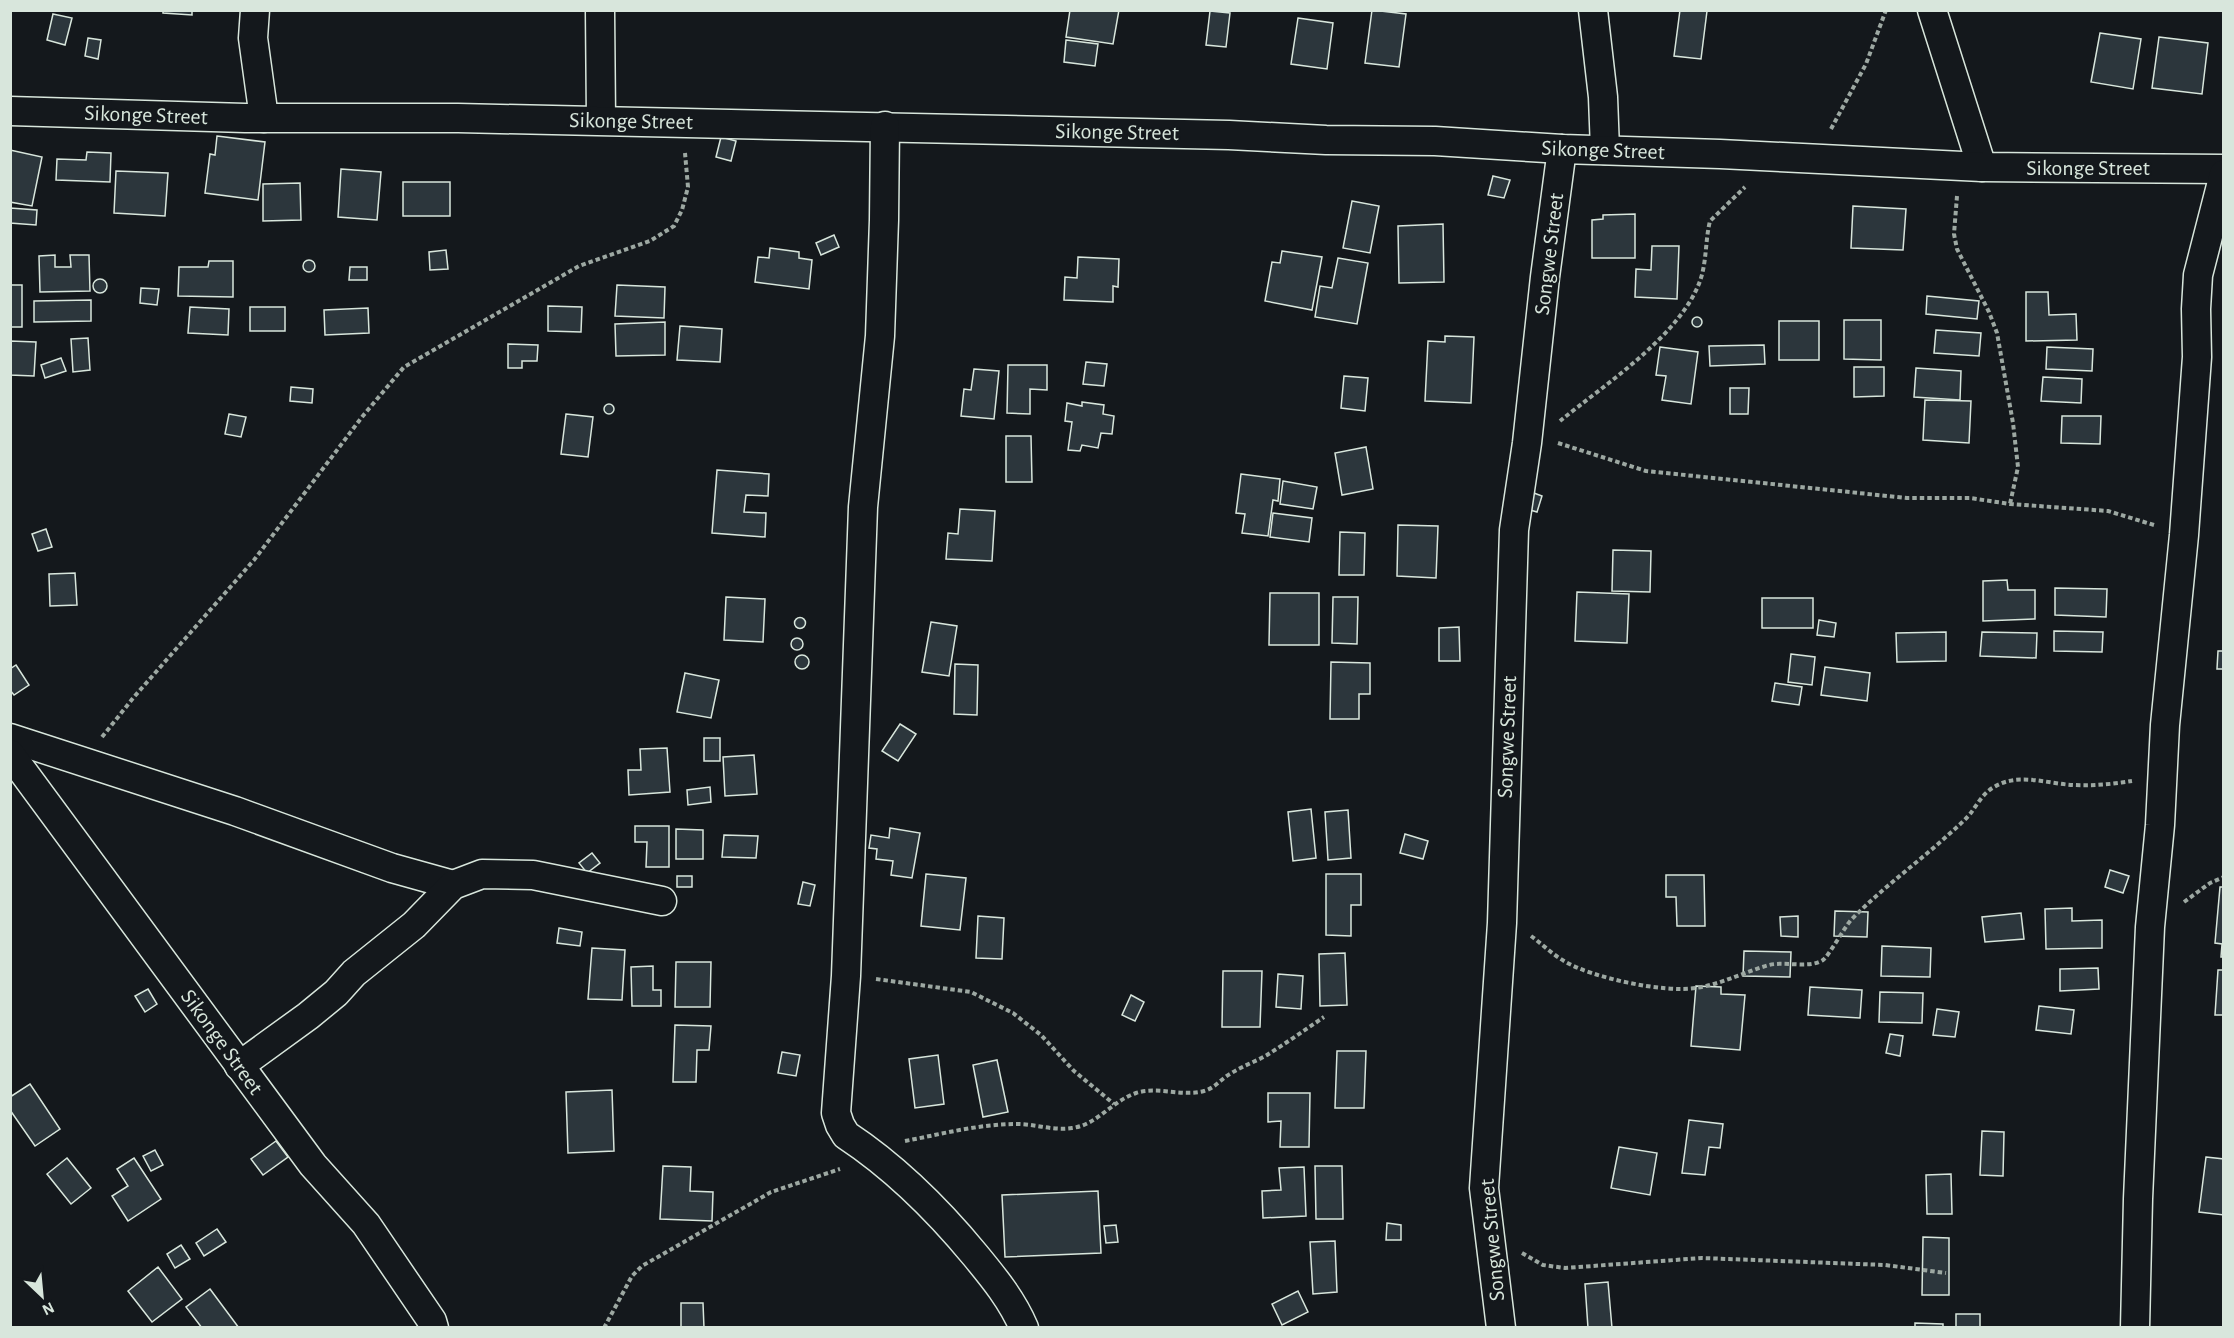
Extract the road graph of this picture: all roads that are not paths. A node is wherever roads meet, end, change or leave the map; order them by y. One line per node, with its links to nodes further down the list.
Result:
1 (255, 10): 6 (street)
2 (600, 10): 7 (street)
3 (1593, 10): 10 (street)
4 (1932, 10): 11 (street)
5 (10, 111): 6 (street, Sikonge Street)
6 (264, 118): 7 (street, Sikonge Street)
7 (601, 120): 8 (street, Sikonge Street)
8 (885, 126): 9 (street, Sikonge Street); 21 (street)
9 (1562, 149): 10 (street, Sikonge Street); 19 (street, Songwe Street)
10 (1605, 150): 11 (street, Sikonge Street)
11 (1972, 166): 12 (street, Sikonge Street)
12 (2223, 169)
13 (2223, 174): 22 (street)
14 (10, 738): 16 (street)
15 (10, 754): 18 (street, Sikonge Street)
16 (453, 885): 17 (street); 18 (street)
17 (663, 901)
18 (239, 1066): 20 (street, Sikonge Street)
19 (1502, 1327)
20 (434, 1328)
21 (1024, 1328)
22 (2135, 1328)

